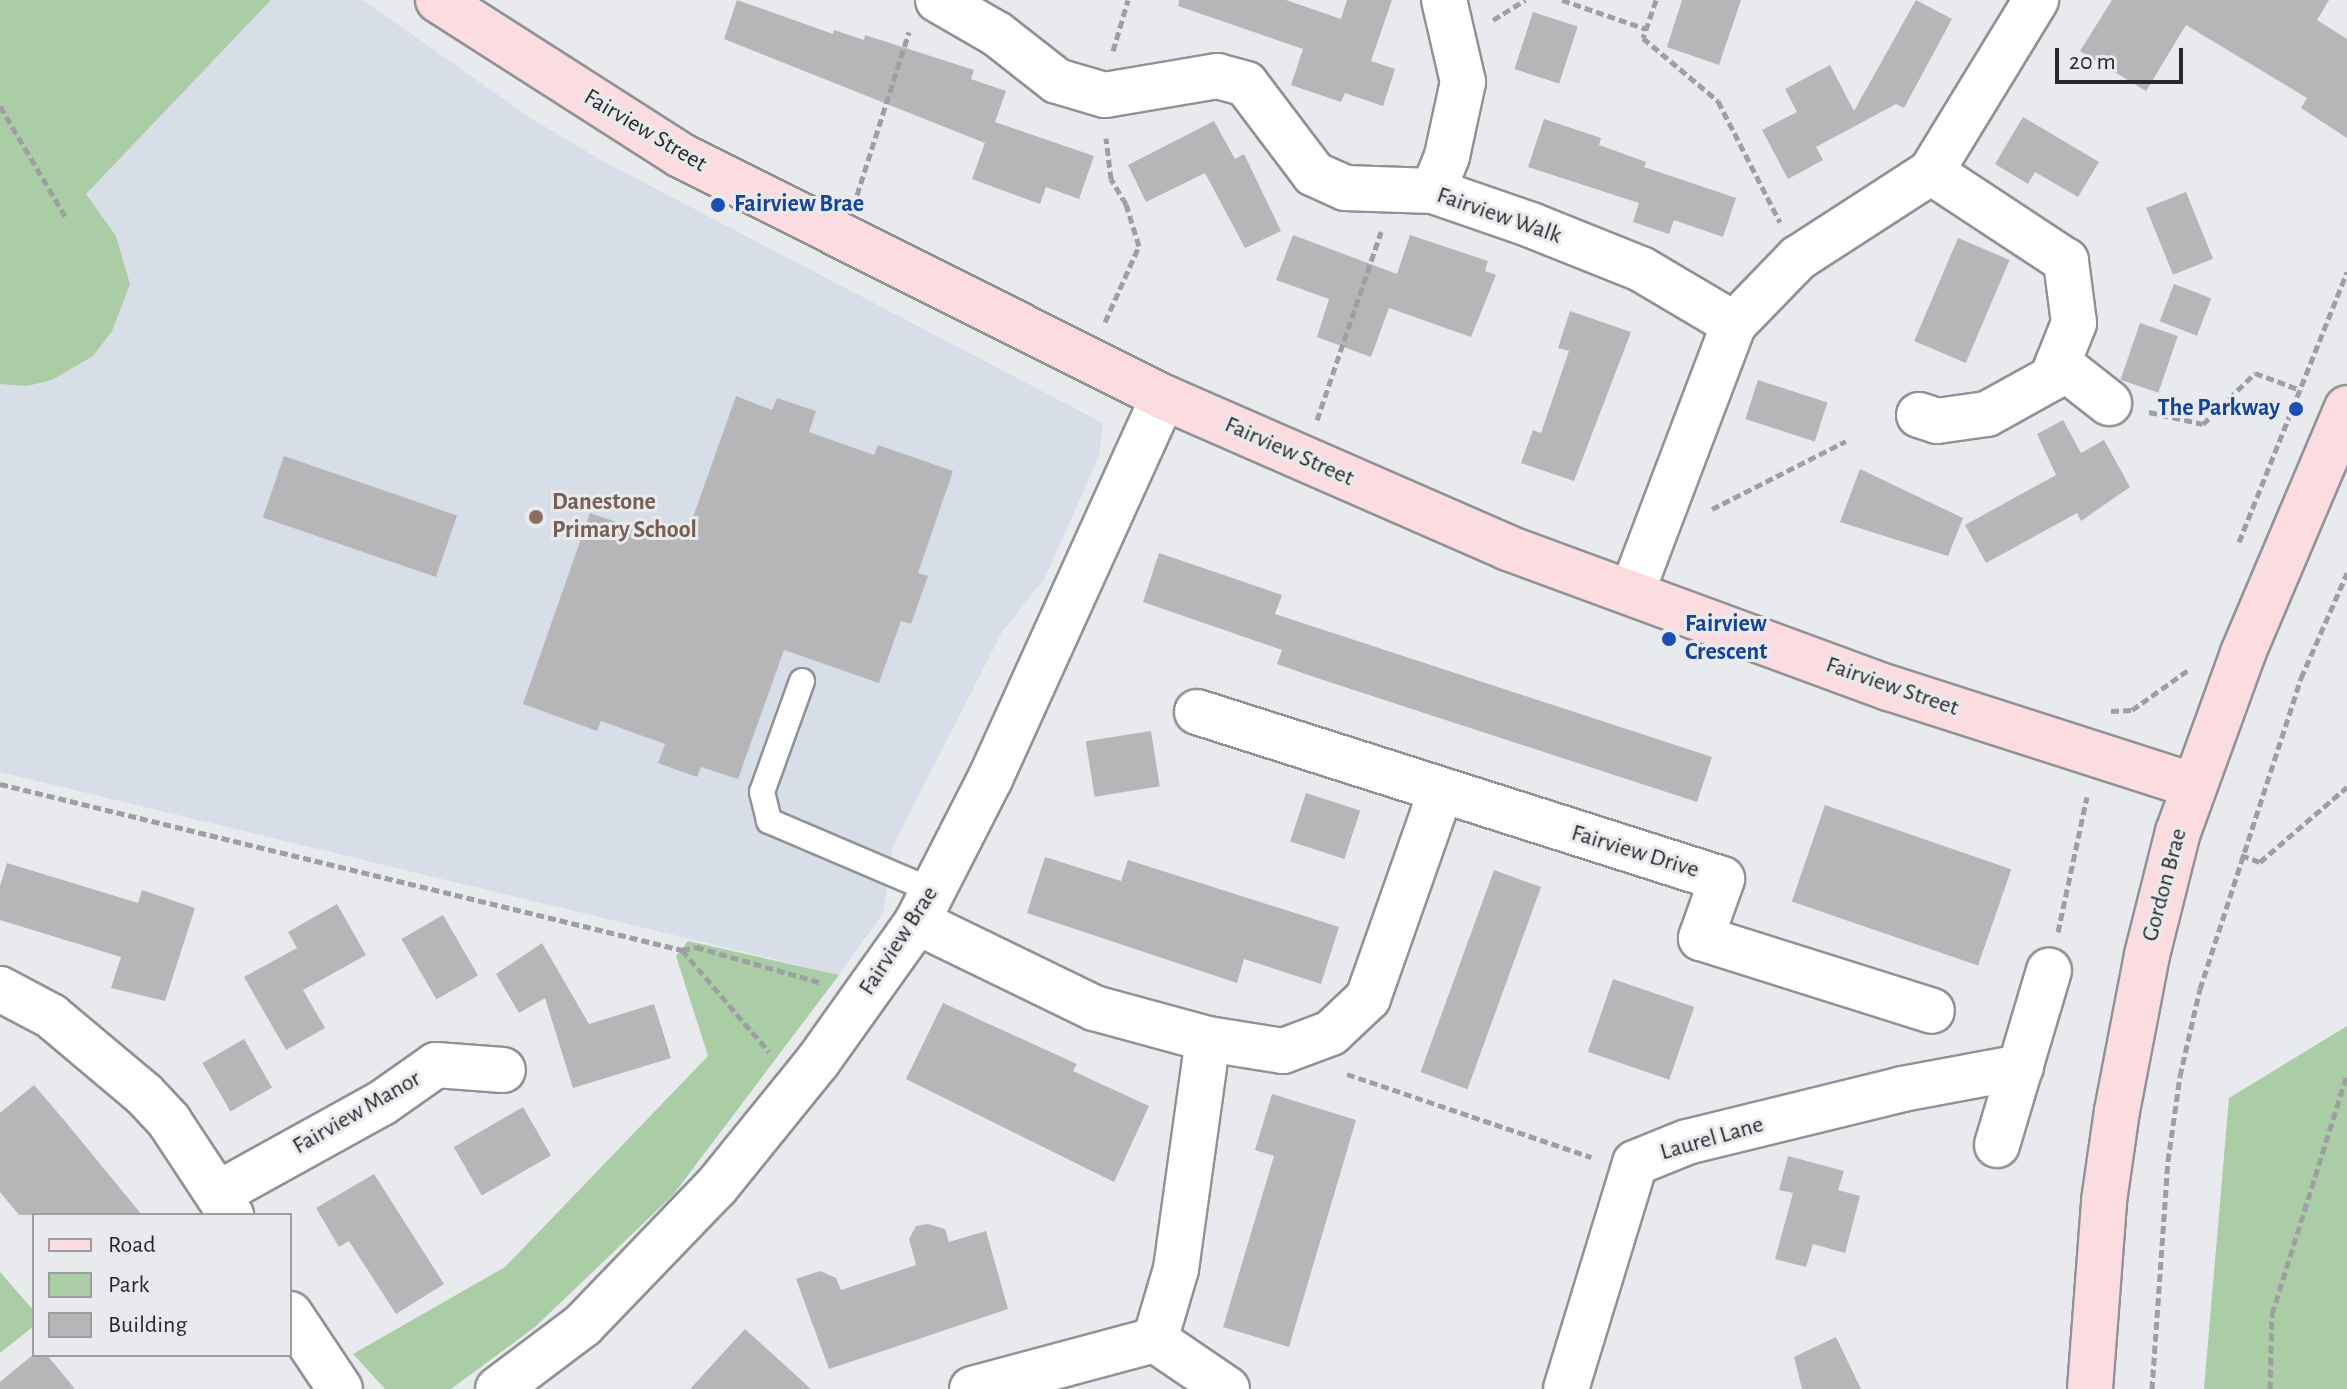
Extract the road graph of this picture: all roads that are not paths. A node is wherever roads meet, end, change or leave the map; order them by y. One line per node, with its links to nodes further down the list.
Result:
1 (438, 0): 9 (street, Fairview Street)
2 (1444, 0): 6 (street)
3 (2036, 0): 5 (street)
4 (924, 13): 6 (street, Fairview Walk)
5 (1931, 172): 7 (street); 8 (street)
6 (1414, 192): 7 (street, Fairview Walk)
7 (1734, 324): 13 (street)
8 (2058, 363): 10 (street); 12 (street)
9 (1163, 397): 13 (street, Fairview Street); 18 (street, Fairview Brae)
10 (2109, 403)
11 (2347, 408): 16 (street, Gordon Brae)
12 (1919, 415)
13 (1632, 592): 16 (street, Fairview Street)
14 (802, 681): 18 (lane)
15 (1197, 712): 17 (street, Fairview Drive)
16 (2194, 786): 34 (street, Gordon Brae)
17 (1441, 791): 21 (street, Fairview Drive); 22 (street)
18 (925, 907): 22 (street); 30 (street, Fairview Brae)
19 (2049, 971): 23 (street)
20 (0, 989): 26 (street, Fairview Manor)
21 (1932, 1011)
22 (1208, 1039): 28 (street)
23 (2021, 1067): 25 (street); 33 (street, Laurel Lane)
24 (503, 1070): 26 (street, Fairview Manor)
25 (1997, 1145)
26 (225, 1204)
27 (292, 1317): 29 (street)
28 (1155, 1340): 31 (street); 32 (street)
29 (340, 1389)
30 (498, 1389)
31 (972, 1389)
32 (1227, 1389)
33 (1566, 1389)
34 (2090, 1389)

